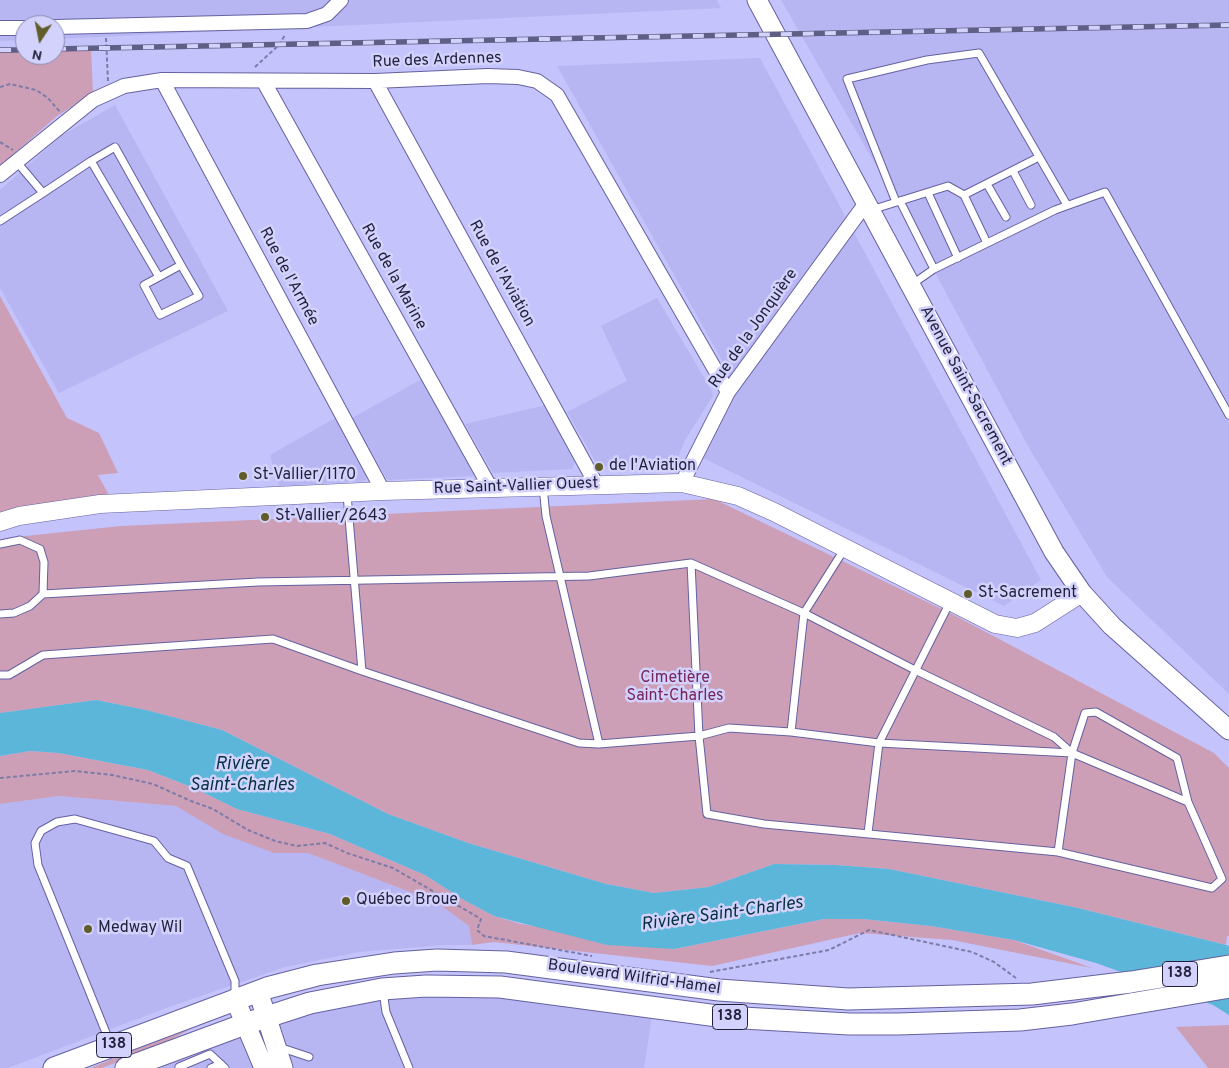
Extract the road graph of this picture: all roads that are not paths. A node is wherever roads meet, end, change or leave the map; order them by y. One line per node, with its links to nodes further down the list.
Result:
1 (341, 0): 3 (street)
2 (757, 0): 20 (main road, Avenue Saint-Sacrement)
3 (65, 27)
4 (0, 28): 5 (street)
5 (15, 28)
6 (162, 80): 8 (street, Rue des Ardennes); 10 (street, Rue des Ardennes); 36 (street, Rue de l'Armée)
7 (375, 81): 8 (street, Rue des Ardennes); 30 (street, Rue des Ardennes); 33 (street, Rue de l'Aviation)
8 (264, 82): 35 (street, Rue de la Marine)
9 (1039, 157): 12 (lane); 18 (lane); 21 (lane)
10 (16, 161): 13 (street, Rue des Ardennes); 16 (lane)
11 (91, 161): 16 (lane); 26 (lane); 28 (lane)
12 (1013, 171): 14 (lane); 19 (lane)
13 (0, 175)
14 (987, 184): 17 (lane); 22 (lane)
15 (928, 192): 17 (lane); 18 (lane); 25 (lane)
16 (43, 193): 23 (lane)
17 (964, 195): 24 (lane)
18 (898, 202): 20 (lane); 27 (lane)
19 (1031, 205)
20 (868, 206): 29 (main road, Avenue Saint-Sacrement); 30 (street, Rue de la Jonquière)
21 (1067, 206): 24 (lane); 31 (lane)
22 (1006, 218)
23 (0, 222)
24 (987, 243): 25 (lane)
25 (958, 258): 27 (lane)
26 (181, 265): 28 (lane); 28 (lane)
27 (934, 269): 29 (lane)
28 (158, 277)
29 (911, 285): 44 (main road, Avenue Saint-Sacrement)
30 (728, 392): 32 (street, Rue de la Jonquière)
31 (1229, 416)
32 (682, 483): 33 (street, Rue Saint-Vallier Ouest); 40 (street, Rue Saint-Vallier Ouest)
33 (596, 484): 34 (street, Rue Saint-Vallier Ouest)
34 (543, 487): 35 (street, Rue Saint-Vallier Ouest); 42 (lane)
35 (491, 489): 36 (street, Rue Saint-Vallier Ouest)
36 (383, 491): 37 (street, Rue Saint-Vallier Ouest)
37 (347, 493): 38 (street, Rue Saint-Vallier Ouest); 43 (lane)
38 (0, 522)
39 (0, 544): 45 (lane)
40 (845, 548): 46 (street, Rue Saint-Vallier Ouest); 47 (lane)
41 (692, 563): 42 (lane); 47 (lane); 54 (lane)
42 (561, 577): 43 (lane); 56 (lane)
43 (355, 581): 45 (lane); 50 (lane)
44 (1082, 593): 46 (street, Rue Saint-Vallier Ouest); 52 (main road, Avenue Saint-Sacrement)
45 (43, 594): 48 (lane)
46 (950, 601): 49 (lane)
47 (804, 613): 49 (lane); 53 (lane)
48 (0, 614)
49 (915, 670): 55 (lane); 57 (lane)
50 (362, 671): 51 (lane); 56 (lane)
51 (0, 675)
52 (1229, 730)
53 (792, 732): 54 (lane); 55 (lane)
54 (699, 736): 56 (lane); 59 (lane)
55 (880, 743): 57 (lane); 59 (lane)
56 (600, 744)
57 (1072, 753): 58 (lane); 58 (lane); 60 (lane)
58 (1188, 802): 60 (lane)
59 (868, 833): 60 (lane)
60 (1058, 852)
61 (1229, 966): 64 (main road, Boulevard Wilfrid-Hamel / 138)
62 (1229, 987): 63 (main road, Boulevard Wilfrid-Hamel / 138)
63 (382, 989): 66 (main road, Boulevard Wilfrid-Hamel / 138); 78 (lane)
64 (258, 991): 65 (main road, Boulevard Wilfrid-Hamel / 138); 66 (main road)
65 (235, 999): 67 (main road); 68 (main road, Boulevard Wilfrid-Hamel / 138); 68 (lane)
66 (266, 1017): 67 (main road, Boulevard Wilfrid-Hamel / 138); 69 (main road)
67 (246, 1024): 71 (main road, Boulevard Wilfrid-Hamel / 138); 73 (main road)
68 (111, 1045): 74 (main road, Boulevard Wilfrid-Hamel / 138)
69 (275, 1046): 70 (lane); 77 (main road)
70 (309, 1057)
71 (177, 1062): 72 (lane); 75 (main road, Boulevard Wilfrid-Hamel / 138)
72 (223, 1066): 76 (lane)
73 (262, 1067)
74 (54, 1068)
75 (126, 1068)
76 (211, 1068)
77 (283, 1068)
78 (409, 1068)

